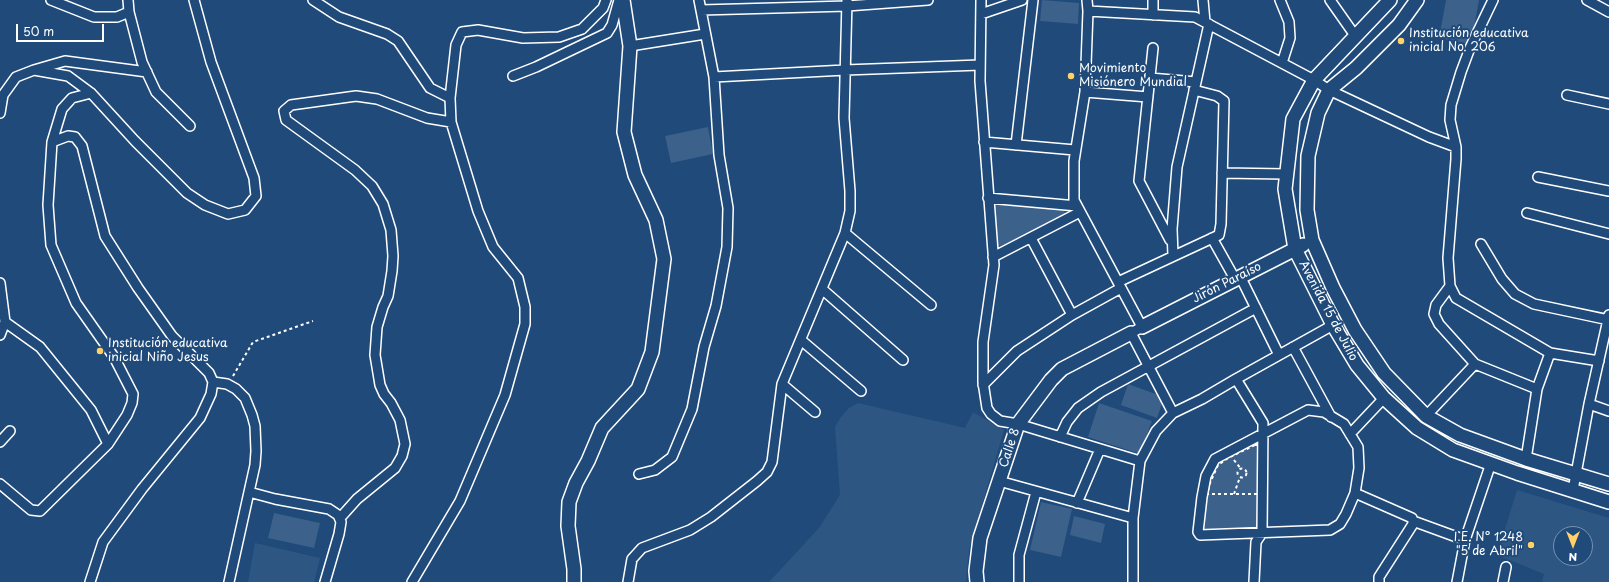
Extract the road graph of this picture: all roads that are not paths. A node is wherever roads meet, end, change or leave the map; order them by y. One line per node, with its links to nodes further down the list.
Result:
1 (51, 0): 25 (street)
2 (128, 0): 25 (street)
3 (194, 0): 46 (street)
4 (313, 0): 49 (street)
5 (606, 0): 49 (street)
6 (619, 0): 39 (street)
7 (623, 0): 32 (street)
8 (699, 0): 23 (street)
9 (928, 0): 22 (street)
10 (980, 0): 27 (street)
11 (1022, 0): 27 (street)
12 (1033, 0): 56 (street)
13 (1087, 0): 24 (street)
14 (1152, 0): 28 (street)
15 (1203, 0): 29 (street)
16 (1280, 0): 34 (street)
17 (1330, 0): 31 (street)
18 (1390, 0): 31 (street, Avenida 15 de Julio)
19 (1417, 0): 44 (street, Avenida 15 de Julio)
20 (1493, 0): 57 (street)
21 (1587, 0): 26 (street)
22 (847, 3): 23 (street); 37 (street)
23 (700, 10): 30 (street)
24 (1088, 11): 28 (street); 45 (street)
25 (129, 12): 38 (street)
26 (1609, 12)
27 (981, 14): 35 (street)
28 (1153, 15): 29 (street)
29 (1207, 23): 34 (street); 43 (street)
30 (705, 34): 32 (street); 40 (street)
31 (1356, 37): 42 (street, Avenida 15 de Julio)
32 (630, 46): 142 (street)
33 (1153, 48): 41 (street)
34 (1282, 63): 42 (street)
35 (980, 65): 37 (street); 55 (street)
36 (34, 70): 38 (street); 46 (street); 51 (street)
37 (845, 70): 40 (street); 66 (street)
38 (147, 72): 53 (street)
39 (513, 76)
40 (714, 77): 121 (street)
41 (1150, 78): 43 (street); 48 (street)
42 (1314, 80): 44 (street); 60 (street, Avenida 15 de Julio)
43 (1195, 86): 59 (street); 71 (street)
44 (1329, 90): 57 (street); 70 (street, Avenida 15 de Julio)
45 (1085, 92): 48 (street); 58 (street)
46 (91, 93): 54 (street)
47 (1567, 95): 50 (street)
48 (1148, 97): 71 (street)
49 (450, 98): 52 (street)
50 (1609, 104)
51 (0, 113)
52 (451, 122): 132 (street); 141 (street)
53 (190, 126)
54 (52, 142): 98 (street); 116 (street)
55 (984, 142): 56 (street); 63 (street)
56 (1016, 145): 58 (street)
57 (1456, 146): 79 (street)
58 (1075, 150): 64 (street)
59 (1222, 173): 60 (street); 69 (street)
60 (1286, 174): 73 (street, Avenida 15 de Julio)
61 (1538, 177): 62 (street)
62 (1609, 191)
63 (988, 198): 64 (street); 75 (street)
64 (1079, 209): 68 (street); 78 (street)
65 (1527, 213): 67 (street)
66 (845, 233): 80 (street); 81 (street)
67 (1609, 234)
68 (1031, 238): 75 (street); 83 (street)
69 (1212, 238): 74 (street); 76 (street)
70 (1312, 240): 73 (street, Jirón Paraíso); 108 (street, Avenida 15 de Julio)
71 (1172, 243): 74 (street)
72 (1480, 244): 84 (street)
73 (1295, 249): 76 (street, Jirón Paraíso); 86 (street, Avenida 15 de Julio)
74 (1173, 256): 78 (street)
75 (993, 257): 100 (street)
76 (1237, 277): 82 (street); 87 (street, Jirón Paraíso)
77 (0, 283): 85 (street)
78 (1120, 285): 83 (street); 87 (street)
79 (1450, 286): 91 (street); 95 (street)
80 (822, 289): 89 (street); 93 (street)
81 (931, 305)
82 (1256, 308): 92 (street); 96 (street)
83 (1072, 315): 100 (street)
84 (1609, 318): 94 (street)
85 (5, 322): 88 (street); 116 (street)
86 (1333, 325): 90 (street); 103 (street, Avenida 15 de Julio)
87 (1137, 330): 96 (street); 110 (street, Calle 8)
88 (0, 335)
89 (801, 340): 99 (street); 102 (street)
90 (1293, 347): 92 (street); 109 (street)
91 (1550, 353): 94 (street); 101 (street)
92 (1279, 355): 97 (street)
93 (903, 360)
94 (1599, 361): 104 (street)
95 (1475, 364): 101 (street); 108 (street)
96 (1149, 367): 107 (street); 114 (street)
97 (1236, 379): 107 (street); 112 (street)
98 (213, 382): 127 (street); 138 (street)
99 (782, 384): 106 (street); 143 (street)
100 (983, 384): 110 (street)
101 (1537, 389): 118 (street)
102 (860, 391)
103 (1384, 398): 113 (street); 120 (street, Avenida 15 de Julio)
104 (1589, 404): 105 (street); 122 (street)
105 (1609, 411)
106 (814, 412)
107 (1172, 413): 119 (street)
108 (1426, 416): 118 (street, Avenida 15 de Julio)
109 (1331, 417): 112 (street); 113 (street)
110 (1018, 424): 114 (street); 123 (street, Calle 8)
111 (10, 431): 115 (street)
112 (1263, 434): 135 (street); 135 (street)
113 (1350, 434): 129 (street)
114 (1060, 437): 117 (street)
115 (0, 442)
116 (108, 444): 124 (street)
117 (1100, 449): 119 (street); 131 (street)
118 (1526, 459): 122 (street, Avenida 15 de Julio)
119 (1140, 461): 133 (street)
120 (1491, 464): 126 (street, Avenida 15 de Julio); 136 (street)
121 (639, 474)
122 (1576, 474): 125 (street, Avenida 15 de Julio); 126 (street)
123 (999, 481): 128 (street); 144 (street, Calle 8)
124 (0, 484)
125 (1609, 484)
126 (1573, 490): 130 (street, Avenida 15 de Julio)
127 (248, 492): 132 (street); 139 (street)
128 (1036, 492): 131 (street); 145 (street)
129 (1355, 493): 134 (street); 135 (street)
130 (1609, 502)
131 (1077, 503): 133 (street)
132 (340, 518): 140 (street)
133 (1133, 518): 146 (street)
134 (1413, 521): 136 (street); 148 (street)
135 (1262, 533): 147 (street)
136 (1465, 540): 149 (street)
137 (1506, 567): 150 (street)
138 (90, 582)
139 (229, 582)
140 (325, 582)
141 (412, 582)
142 (574, 582)
143 (628, 582)
144 (977, 582)
145 (1019, 582)
146 (1133, 582)
147 (1254, 582)
148 (1379, 582)
149 (1457, 582)
150 (1503, 582)

